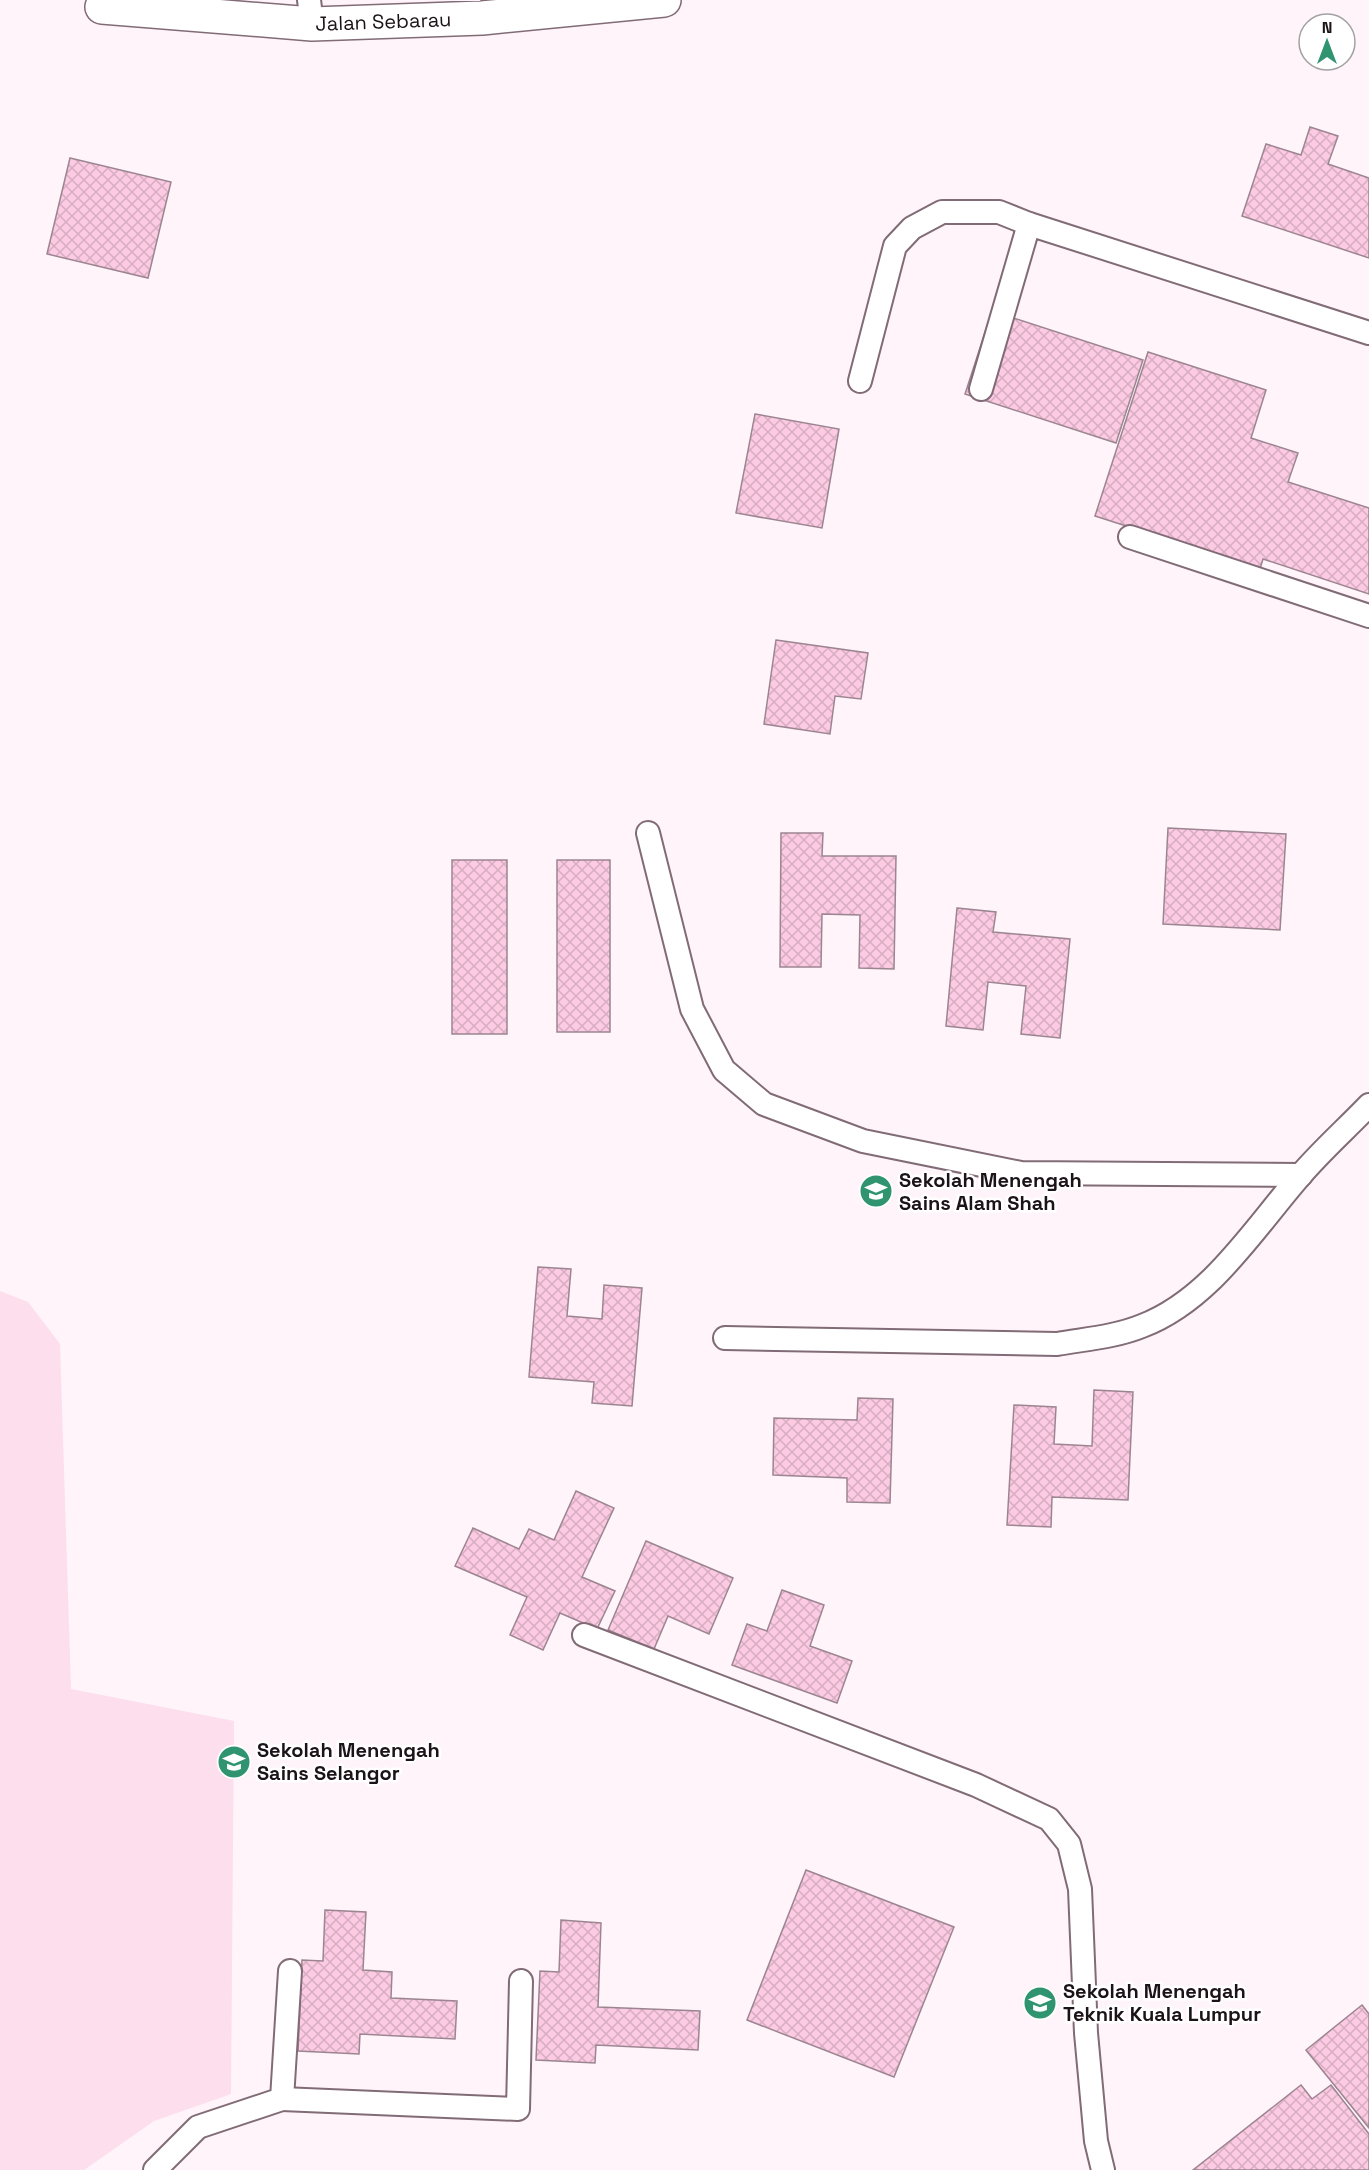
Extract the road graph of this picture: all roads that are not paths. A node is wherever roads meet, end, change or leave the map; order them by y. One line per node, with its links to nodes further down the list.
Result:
1 (664, 0): 3 (street, Jalan Sebarau)
2 (98, 4): 4 (street, Jalan Sebarau)
3 (481, 9): 4 (street, Jalan Sebarau)
4 (310, 12)
5 (1029, 224): 6 (lane); 7 (lane); 8 (lane)
6 (1369, 333)
7 (860, 381)
8 (981, 389)
9 (1130, 537): 10 (lane)
10 (1369, 616)
11 (648, 832): 13 (lane)
12 (1369, 1105): 13 (lane)
13 (1301, 1175): 14 (lane)
14 (725, 1338)
15 (584, 1635): 20 (lane)
16 (290, 1971): 18 (lane)
17 (521, 1981): 18 (lane)
18 (282, 2099): 19 (lane)
19 (155, 2170)
20 (1103, 2170)

